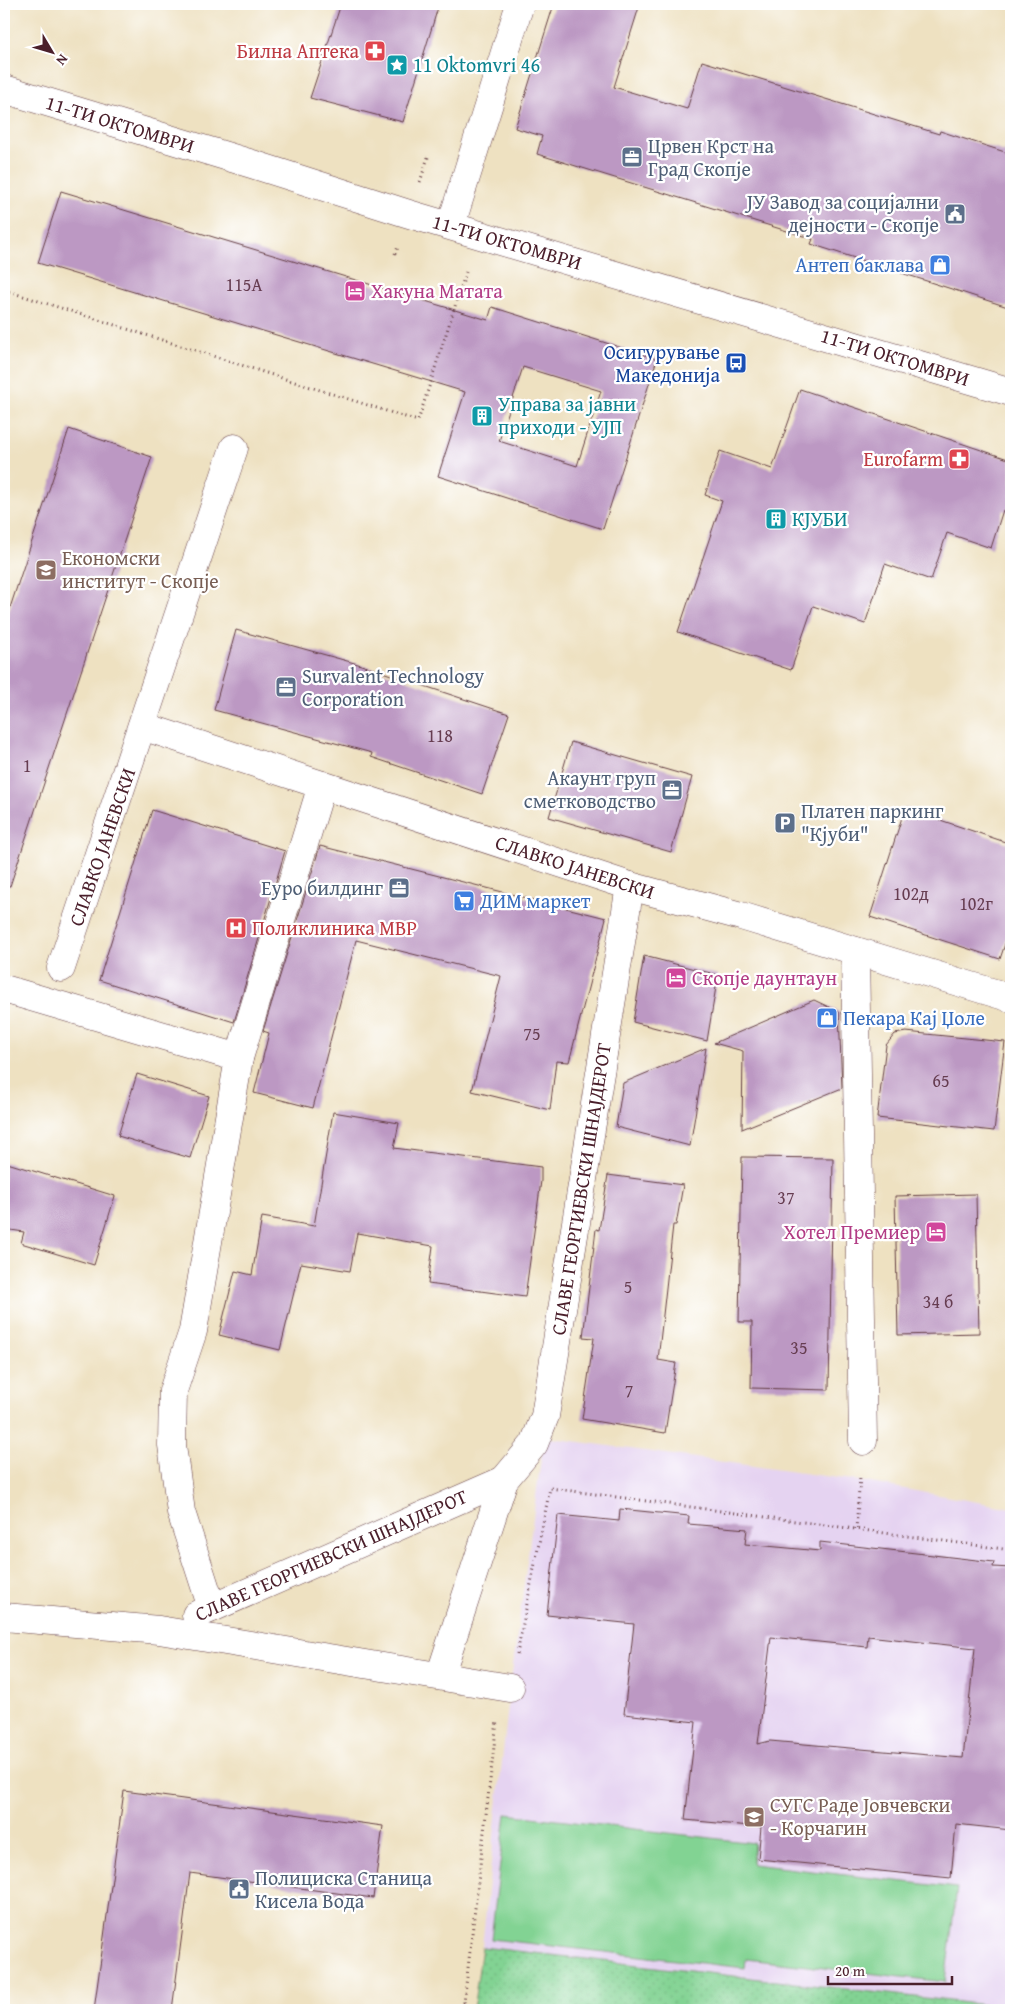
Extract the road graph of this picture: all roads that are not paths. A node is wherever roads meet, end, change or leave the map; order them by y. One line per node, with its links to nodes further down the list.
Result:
1 (520, 4): 3 (street)
2 (5, 90): 3 (street, 11-ТИ ОКТОМВРИ)
3 (451, 225): 4 (street, 11-ТИ ОКТОМВРИ)
4 (1011, 392)
5 (234, 448): 6 (street, СЛАВКО ЈАНЕВСКИ)
6 (142, 726): 7 (street, СЛАВКО ЈАНЕВСКИ); 10 (street, СЛАВКО ЈАНЕВСКИ)
7 (322, 785): 8 (street, СЛАВКО ЈАНЕВСКИ); 13 (street)
8 (630, 886): 9 (street, СЛАВКО ЈАНЕВСКИ); 15 (street, СЛАВЕ ГЕОРГИЕВСКИ ШНАЈДЕРОТ)
9 (855, 952): 12 (street, СЛАВКО ЈАНЕВСКИ); 14 (street)
10 (61, 968)
11 (4, 990): 13 (street)
12 (1011, 998)
13 (239, 1058): 16 (street)
14 (863, 1441)
15 (504, 1480): 16 (street, СЛАВЕ ГЕОРГИЕВСКИ ШНАЈДЕРОТ); 19 (street, СЛАВЕ ГЕОРГИЕВСКИ ШНАЈДЕРОТ)
16 (212, 1608): 18 (street, СЛАВЕ ГЕОРГИЕВСКИ ШНАЈДЕРОТ)
17 (4, 1617): 18 (street, СЛАВЕ ГЕОРГИЕВСКИ ШНАЈДЕРОТ)
18 (159, 1630): 19 (street, СЛАВЕ ГЕОРГИЕВСКИ ШНАЈДЕРОТ)
19 (440, 1676): 20 (street, СЛАВЕ ГЕОРГИЕВСКИ ШНАЈДЕРОТ)
20 (506, 1687)

